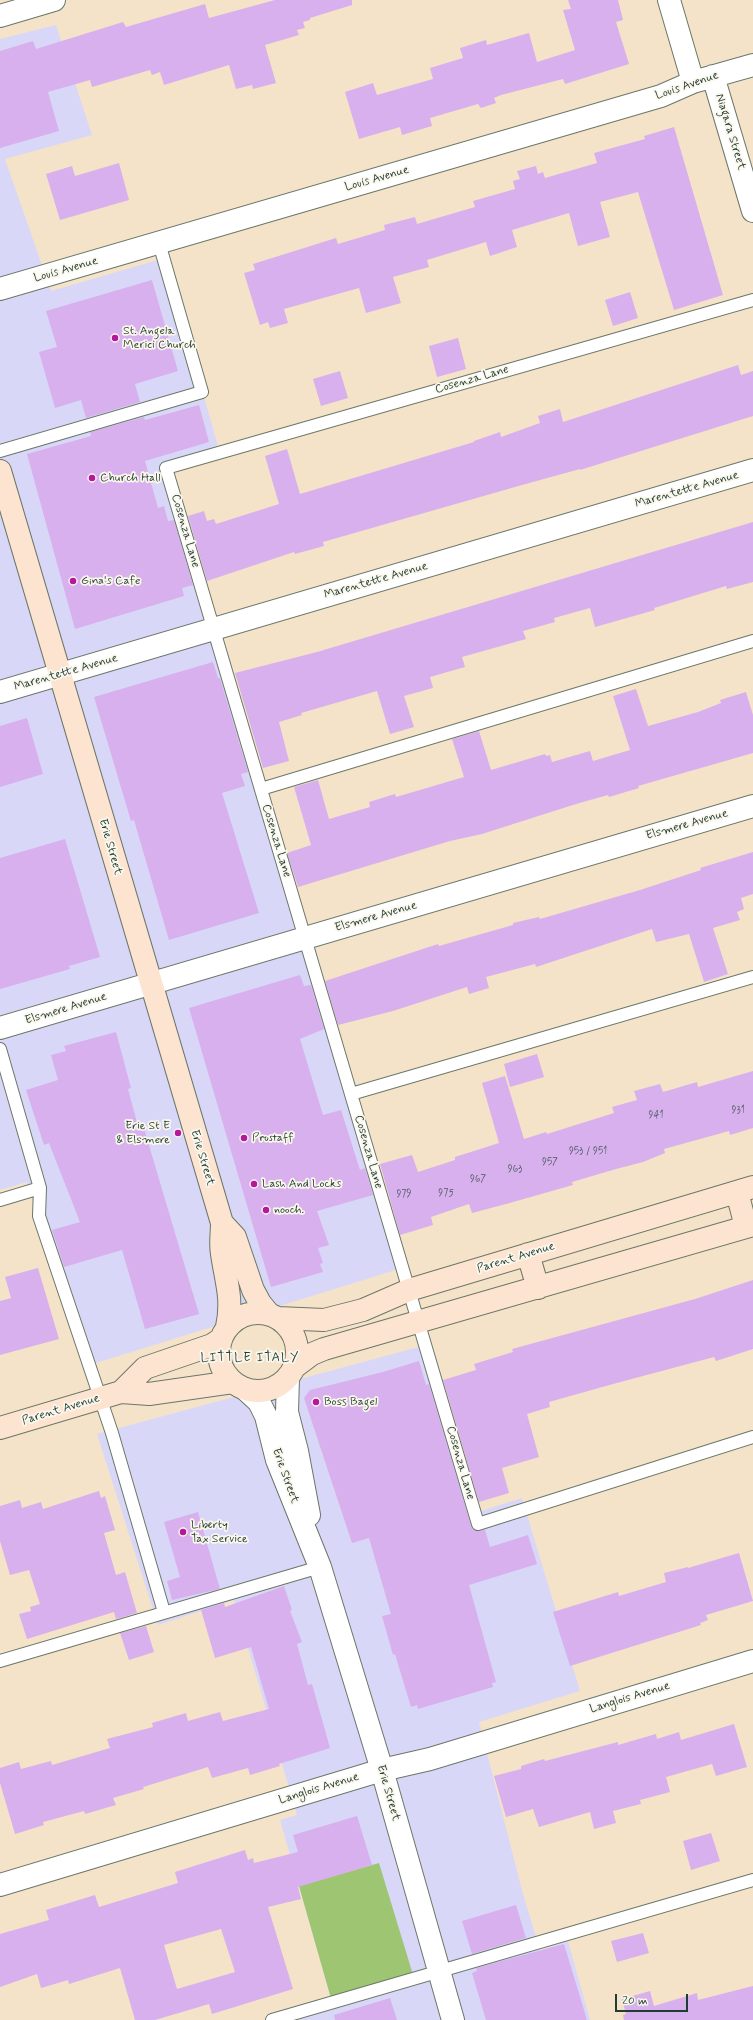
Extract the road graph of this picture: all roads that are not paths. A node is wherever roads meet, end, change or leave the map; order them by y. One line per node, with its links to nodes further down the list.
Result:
1 (54, 0): 3 (street)
2 (669, 0): 5 (street, Niagara Street)
3 (0, 16)
4 (753, 65): 5 (street, Louis Avenue)
5 (703, 79): 6 (street, Niagara Street); 7 (street, Louis Avenue)
6 (753, 210)
7 (159, 243): 8 (street, Louis Avenue); 10 (lane)
8 (0, 289)
9 (753, 300): 13 (lane, Cosenza Lane)
10 (0, 451)
11 (753, 470): 13 (street, Marentette Avenue)
12 (0, 471): 15 (street, Erie Street)
13 (213, 629): 15 (street, Marentette Avenue); 17 (lane, Cosenza Lane)
14 (753, 641): 17 (lane)
15 (60, 674): 16 (street, Marentette Avenue); 21 (street, Erie Street)
16 (0, 692)
17 (261, 790): 19 (lane, Cosenza Lane)
18 (753, 806): 19 (street, Elsmere Avenue)
19 (305, 938): 21 (street, Elsmere Avenue); 24 (lane, Cosenza Lane)
20 (753, 977): 24 (lane)
21 (150, 983): 22 (street, Elsmere Avenue); 28 (street, Erie Street)
22 (0, 1028)
23 (0, 1049): 25 (lane)
24 (351, 1094): 32 (lane, Cosenza Lane)
25 (40, 1188): 27 (lane); 39 (lane)
26 (745, 1189): 29 (street); 30 (street, Parent Avenue)
27 (0, 1200)
28 (222, 1223): 33 (street, Erie Street); 35 (street, Erie Street)
29 (750, 1226): 31 (street)
30 (528, 1254): 31 (street); 32 (street, Parent Avenue)
31 (538, 1288): 34 (street)
32 (408, 1290): 33 (street, Parent Avenue); 34 (lane, Cosenza Lane)
33 (274, 1316): 35 (street); 36 (street)
34 (418, 1322): 36 (street); 41 (lane, Cosenza Lane)
35 (224, 1333): 37 (street); 38 (street)
36 (292, 1372): 37 (street); 42 (street, Erie Street)
37 (239, 1386): 38 (street, Parent Avenue); 42 (street, Erie Street)
38 (121, 1392): 39 (street, Parent Avenue)
39 (99, 1398): 40 (street, Parent Avenue); 43 (lane)
40 (0, 1428)
41 (753, 1437)
42 (320, 1567): 43 (lane); 46 (street, Erie Street)
43 (164, 1612): 44 (lane)
44 (0, 1661)
45 (753, 1661): 46 (street, Langlois Avenue)
46 (382, 1770): 48 (street, Langlois Avenue); 49 (street, Erie Street)
47 (753, 1880): 49 (lane)
48 (0, 1885)
49 (438, 1970): 50 (lane); 51 (street, Erie Street)
50 (272, 2020)
51 (453, 2020)

